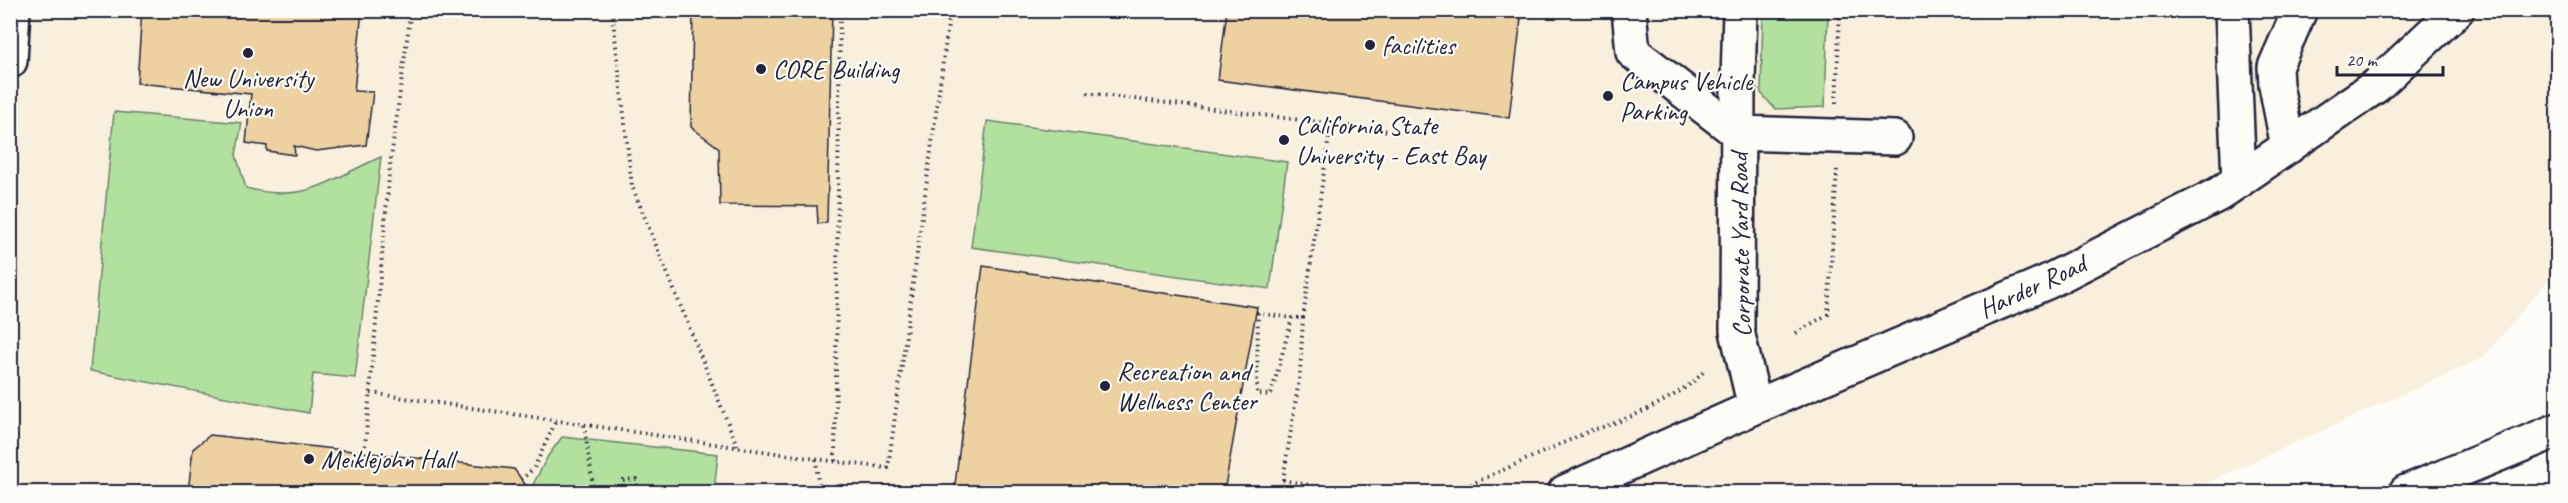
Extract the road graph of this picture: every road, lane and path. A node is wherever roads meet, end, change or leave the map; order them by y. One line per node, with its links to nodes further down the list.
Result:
1 (13, 10): 12 (street)
2 (411, 10): 26 (path)
3 (612, 10): 32 (path)
4 (840, 10): 34 (path)
5 (950, 10): 34 (path)
6 (1629, 10): 17 (street)
7 (1740, 10): 17 (street, Corporate Yard Road)
8 (1840, 10): 14 (path)
9 (2232, 10): 21 (street)
10 (2300, 10): 19 (street)
11 (2457, 10): 19 (street, Harder Road)
12 (10, 61)
13 (1087, 93): 15 (path)
14 (1836, 107)
15 (1331, 122): 16 (path); 23 (path)
16 (1389, 131)
17 (1738, 133): 18 (street); 27 (street, Corporate Yard Road)
18 (1895, 138)
19 (2288, 147): 21 (street, Harder Road)
20 (1838, 163): 24 (path)
21 (2239, 181): 27 (street, Harder Road)
22 (1292, 318): 22 (path); 23 (path)
23 (1303, 318): 36 (path)
24 (1796, 333)
25 (1705, 370): 43 (path)
26 (371, 393): 28 (path); 31 (path)
27 (1755, 407): 44 (street, Harder Road)
28 (556, 421): 29 (path); 35 (path)
29 (584, 425): 32 (path); 37 (path)
30 (2558, 430): 45 (street)
31 (365, 446)
32 (738, 448): 33 (path)
33 (816, 459): 34 (path); 40 (path)
34 (836, 461)
35 (521, 480)
36 (1283, 480): 41 (path); 42 (path)
37 (594, 492)
38 (622, 492): 39 (path)
39 (637, 492)
40 (819, 492)
41 (1281, 492)
42 (1345, 492)
43 (1454, 492)
44 (1566, 492)
45 (2406, 492)

